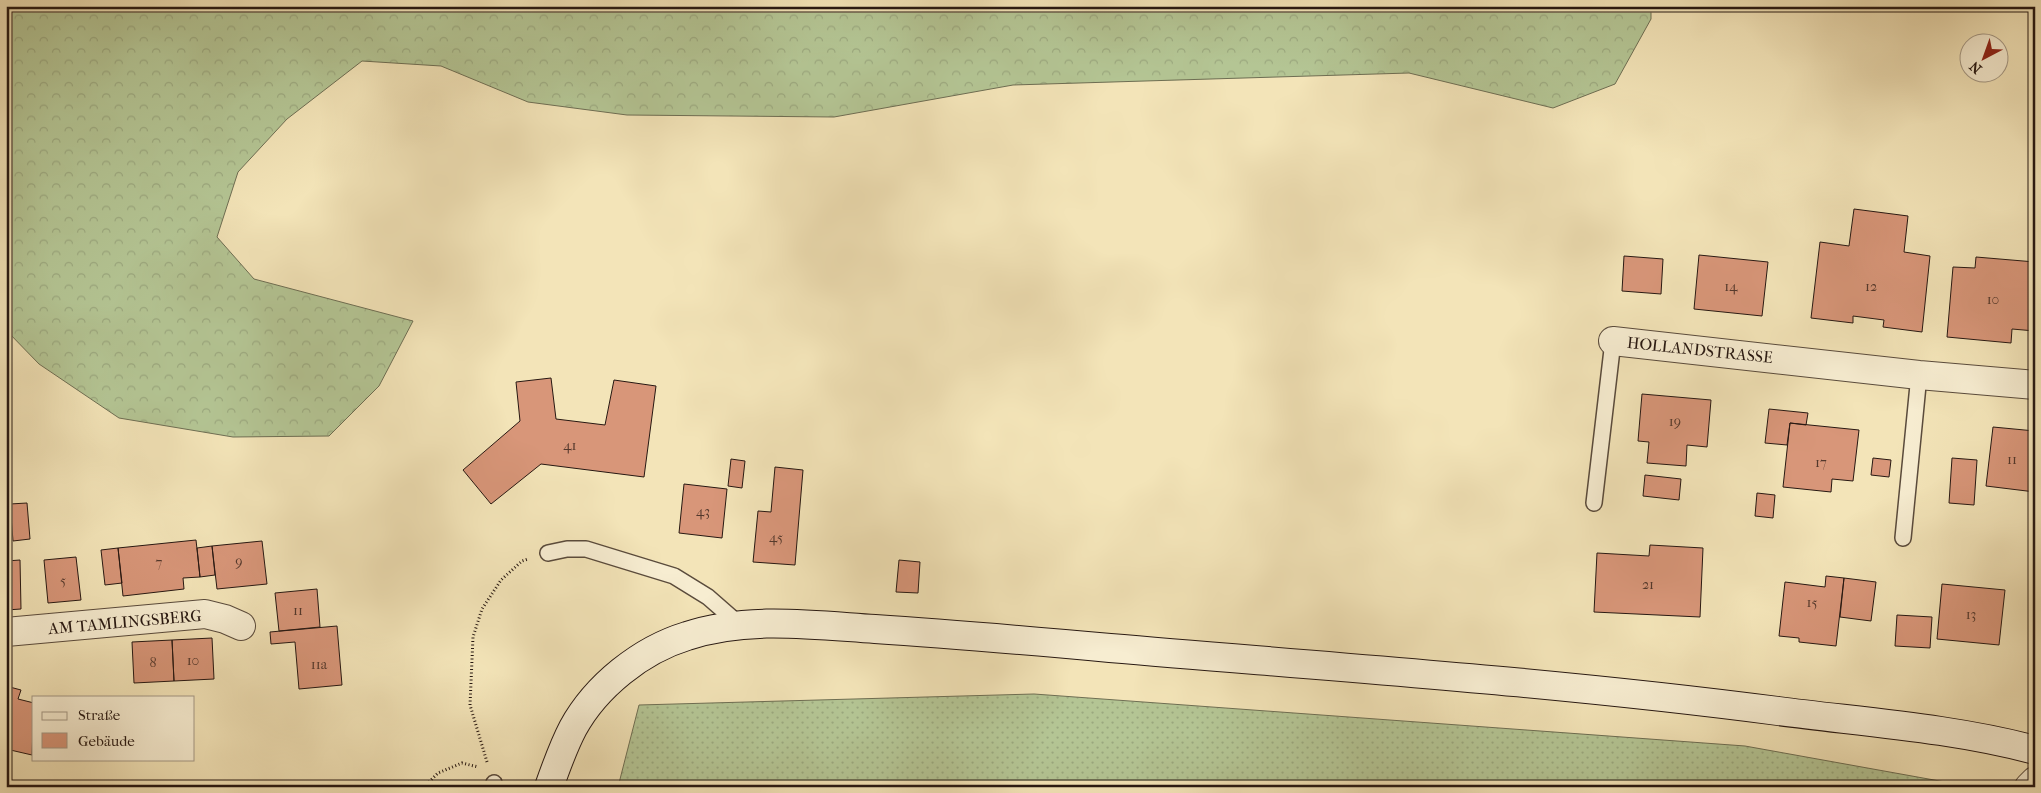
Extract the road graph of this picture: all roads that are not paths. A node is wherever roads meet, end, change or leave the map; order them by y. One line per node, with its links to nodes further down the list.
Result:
1 (1613, 341): 2 (main road, HOLLANDSTRASSE); 4 (lane, HOLLANDSTRASSE)
2 (1919, 375): 3 (main road, HOLLANDSTRASSE); 5 (lane)
3 (2035, 385)
4 (1594, 503)
5 (1903, 538)
6 (548, 553): 7 (lane)
7 (740, 625): 10 (main road); 12 (main road)
8 (241, 626): 9 (main road, AM TAMLINGSBERG)
9 (6, 632)
10 (2035, 750)
11 (2035, 780): 13 (main road)
12 (549, 787)
13 (2029, 787)

